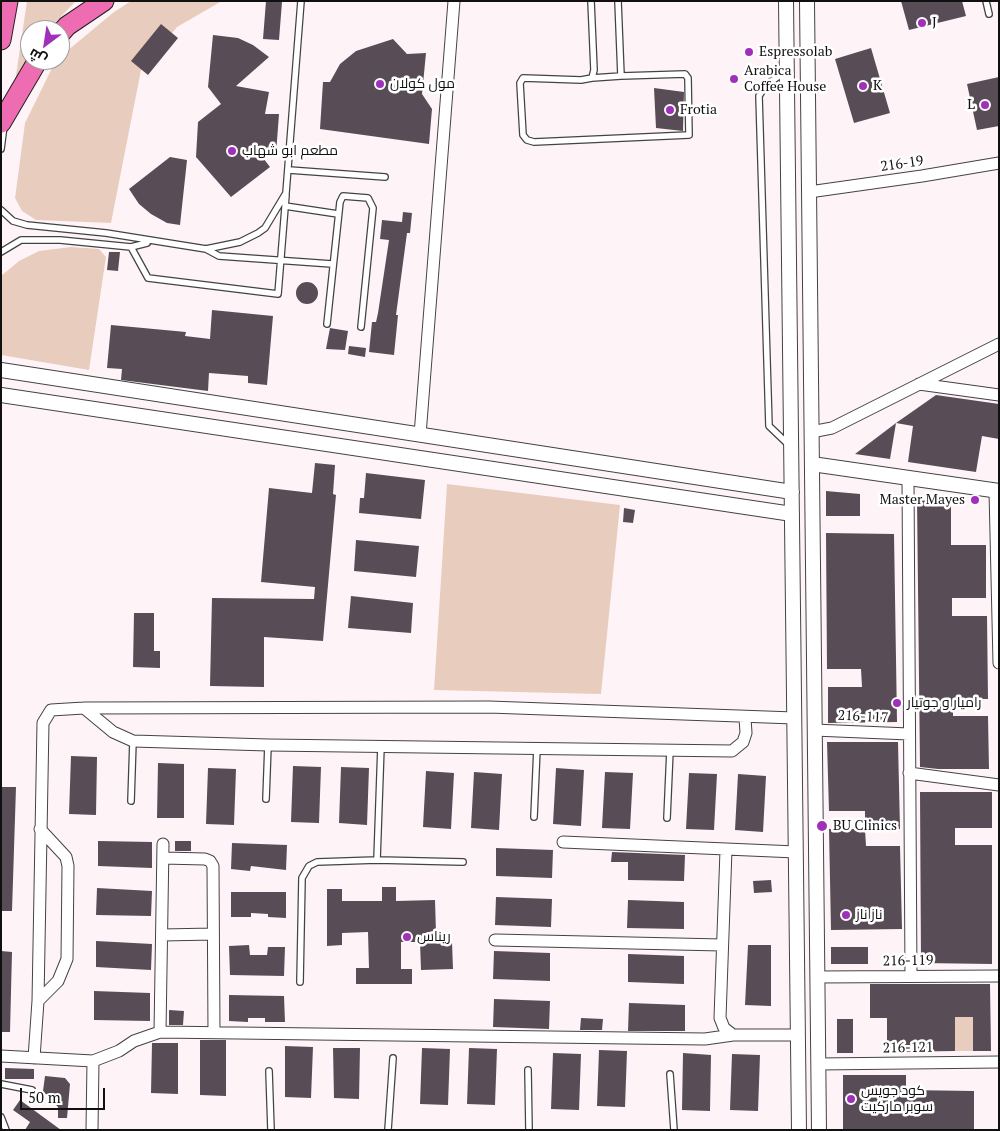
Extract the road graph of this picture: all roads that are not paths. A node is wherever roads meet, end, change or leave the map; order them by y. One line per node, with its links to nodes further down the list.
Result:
1 (8, 1): 12 (highway)
2 (104, 1): 11 (highway)
3 (301, 1): 20 (lane)
4 (454, 1): 41 (street)
5 (591, 1): 16 (lane)
6 (618, 1): 15 (lane)
7 (786, 1): 14 (street)
8 (986, 1): 10 (lane)
9 (807, 2): 23 (street)
10 (989, 14)
11 (70, 24)
12 (1, 40)
13 (32, 70): 17 (highway)
14 (786, 74): 42 (street); 42 (lane)
15 (621, 76): 16 (lane); 16 (lane)
16 (592, 78)
17 (3, 119): 18 (lane)
18 (1, 149)
19 (999, 163): 23 (street, 216-19)
20 (289, 170): 21 (lane); 22 (lane)
21 (385, 177)
22 (286, 192): 24 (lane); 29 (lane)
23 (809, 192): 40 (street)
24 (285, 206): 26 (lane); 31 (lane)
25 (1, 210): 27 (lane)
26 (338, 214): 32 (lane); 34 (lane)
27 (152, 242): 28 (lane); 29 (lane)
28 (131, 247): 30 (lane); 31 (lane)
29 (206, 249): 31 (lane)
30 (1, 252)
31 (281, 262): 32 (lane)
32 (332, 264): 33 (lane)
33 (327, 324)
34 (361, 327)
35 (999, 344): 37 (street)
36 (1, 370): 41 (street)
37 (919, 384): 39 (street); 40 (street)
38 (1, 395): 47 (street)
39 (999, 395)
40 (812, 432): 43 (street)
41 (420, 434): 46 (street)
42 (791, 447): 46 (street)
43 (812, 464): 44 (street); 50 (street)
44 (908, 478): 45 (street); 56 (street)
45 (997, 491): 48 (street)
46 (792, 492): 47 (street)
47 (792, 514): 49 (street)
48 (998, 587): 51 (street)
49 (793, 626): 50 (street); 54 (street)
50 (814, 627): 55 (street)
51 (999, 663)
52 (84, 708): 53 (street); 57 (street); 68 (street)
53 (745, 718): 54 (street); 61 (street)
54 (794, 718): 72 (street)
55 (814, 730): 56 (street, 216-117); 82 (street)
56 (909, 734): 62 (street)
57 (132, 742): 58 (street); 65 (lane)
58 (268, 745): 59 (street); 64 (lane)
59 (381, 746): 60 (street); 74 (lane)
60 (537, 748): 61 (street); 66 (lane)
61 (670, 750): 67 (lane)
62 (910, 773): 63 (street); 80 (street)
63 (999, 785)
64 (266, 799)
65 (131, 801)
66 (534, 817)
67 (667, 818)
68 (40, 829): 84 (street); 84 (street)
69 (563, 842): 71 (street)
70 (163, 844): 73 (street)
71 (726, 850): 72 (street); 79 (street)
72 (796, 852): 88 (street)
73 (163, 858): 76 (street); 77 (street)
74 (377, 860): 75 (lane); 83 (lane)
75 (463, 862)
76 (213, 934): 77 (street); 86 (street)
77 (162, 935): 85 (street)
78 (495, 940): 79 (street)
79 (722, 945): 87 (street)
80 (911, 976): 81 (street, 216-119); 82 (street, 216-119)
81 (999, 976)
82 (817, 977): 94 (street)
83 (300, 982)
84 (38, 1001): 90 (street)
85 (160, 1032): 86 (street); 92 (street)
86 (214, 1032): 87 (street)
87 (733, 1035): 88 (street)
88 (798, 1035): 107 (street)
89 (1, 1056): 90 (street)
90 (34, 1058): 92 (street)
91 (393, 1058): 104 (lane)
92 (94, 1062): 102 (street)
93 (999, 1062): 94 (street, 216-121)
94 (818, 1064): 108 (street)
95 (528, 1070): 105 (lane)
96 (269, 1071): 103 (lane)
97 (670, 1074): 106 (lane)
98 (1, 1084): 99 (lane)
99 (32, 1090)
100 (1, 1117): 101 (lane)
101 (6, 1130)
102 (92, 1130)
103 (271, 1130)
104 (388, 1130)
105 (529, 1130)
106 (674, 1130)
107 (799, 1130)
108 (818, 1130)

